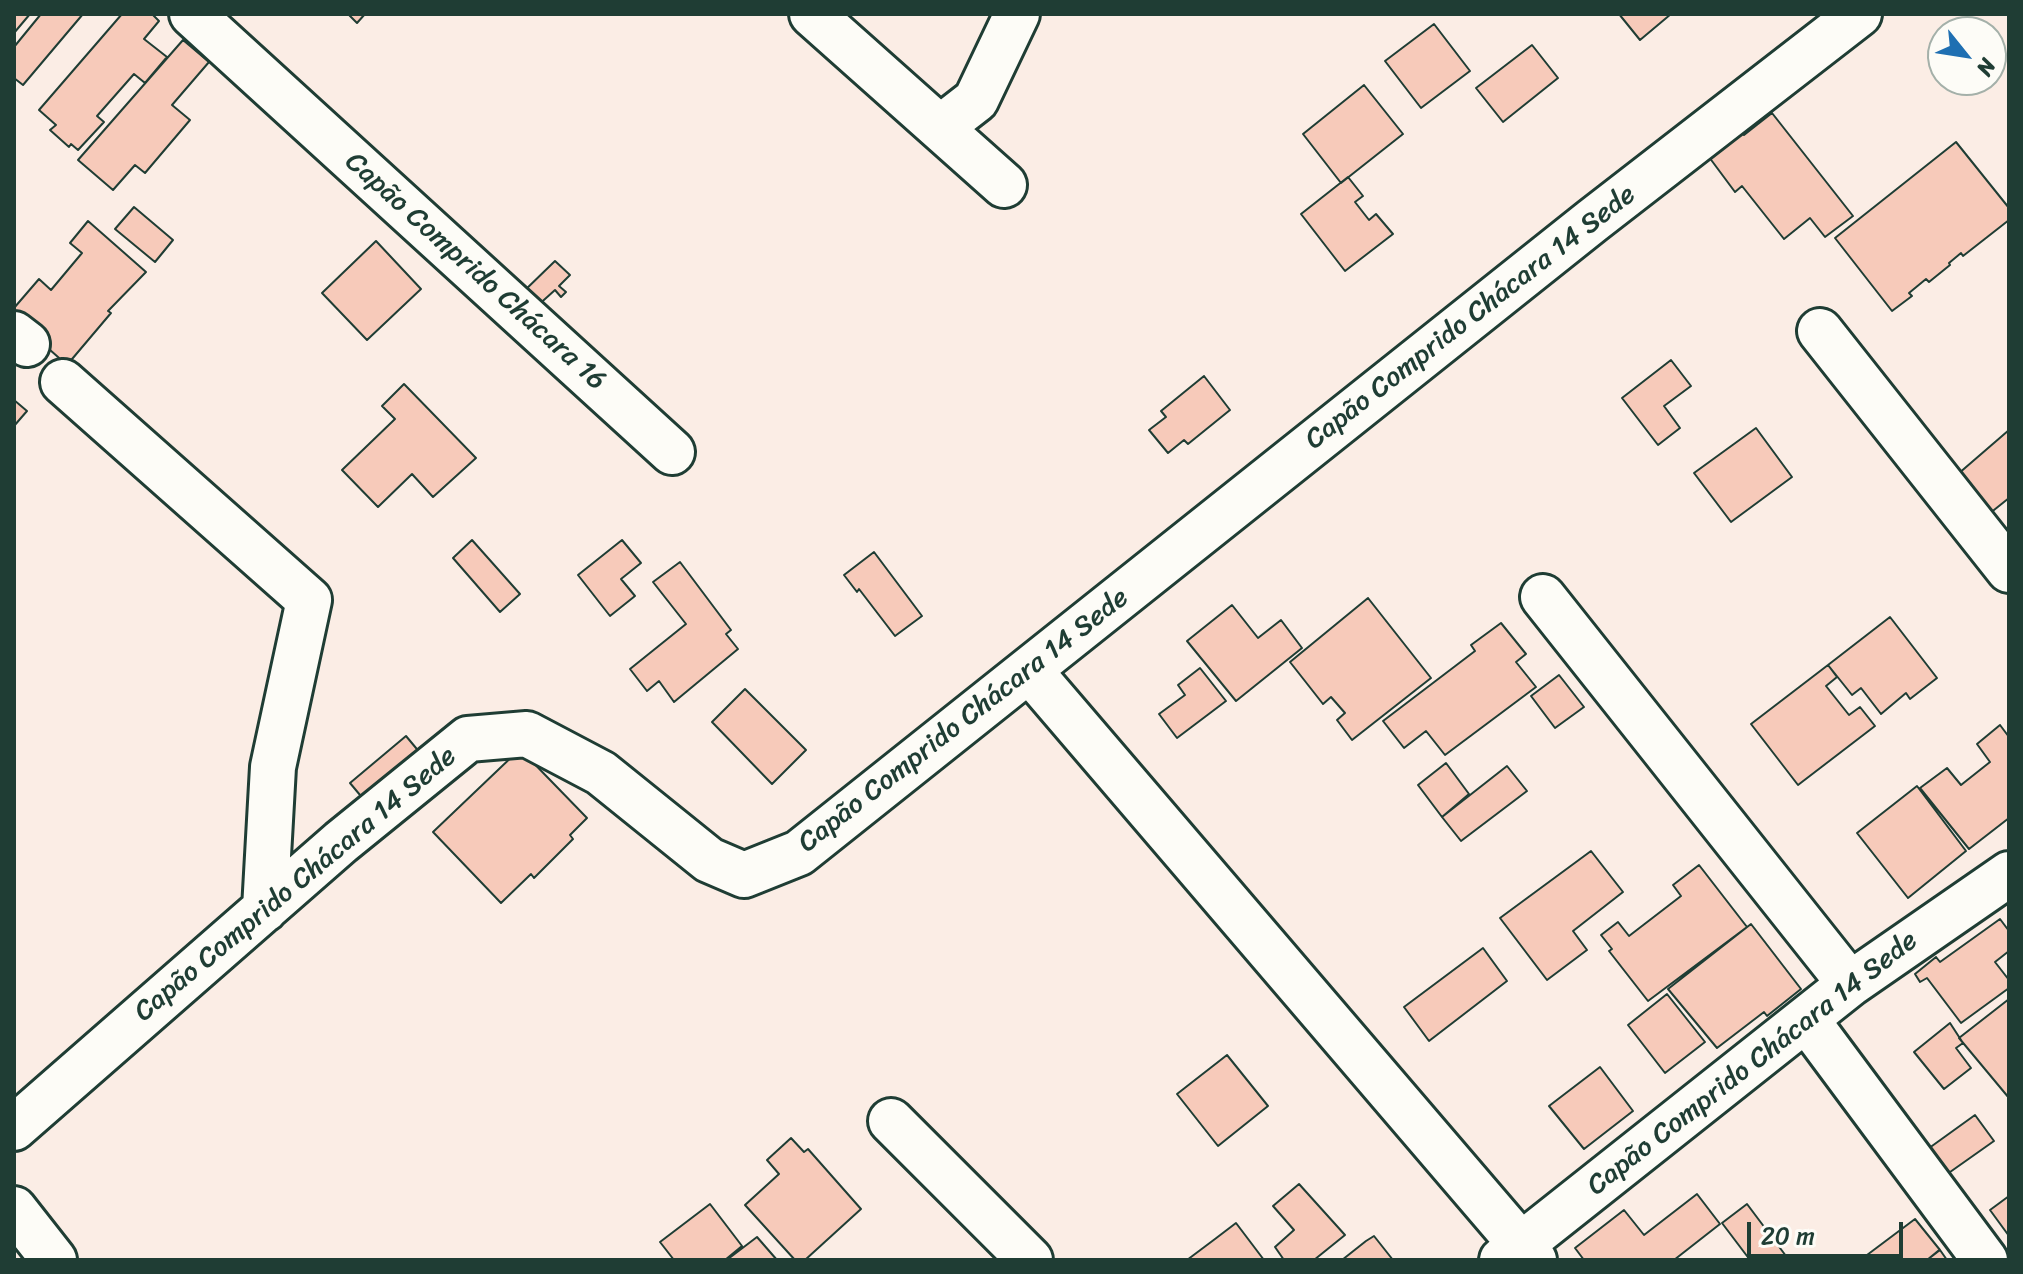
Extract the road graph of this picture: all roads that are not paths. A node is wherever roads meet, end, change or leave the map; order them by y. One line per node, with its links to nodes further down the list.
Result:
1 (192, 14): 9 (street, Capão Comprido Chácara 16)
2 (812, 14): 5 (street)
3 (1017, 14): 5 (street)
4 (1859, 14): 12 (street, Capão Comprido Chácara 14 Sede)
5 (940, 128): 6 (street)
6 (1004, 185)
7 (1820, 331): 10 (street)
8 (63, 382): 14 (street)
9 (672, 452)
10 (2009, 570)
11 (1543, 597): 15 (street)
12 (1029, 670): 14 (street, Capão Comprido Chácara 14 Sede); 20 (street)
13 (2009, 874): 15 (street, Capão Comprido Chácara 14 Sede)
14 (265, 909): 18 (street, Capão Comprido Chácara 14 Sede)
15 (1850, 984): 16 (street, Capão Comprido Chácara 14 Sede)
16 (1806, 1019): 20 (street, Capão Comprido Chácara 14 Sede); 23 (street)
17 (891, 1121): 22 (street)
18 (14, 1128)
19 (14, 1209): 21 (street)
20 (1519, 1255)
21 (54, 1260)
22 (1030, 1260)
23 (1985, 1260)

